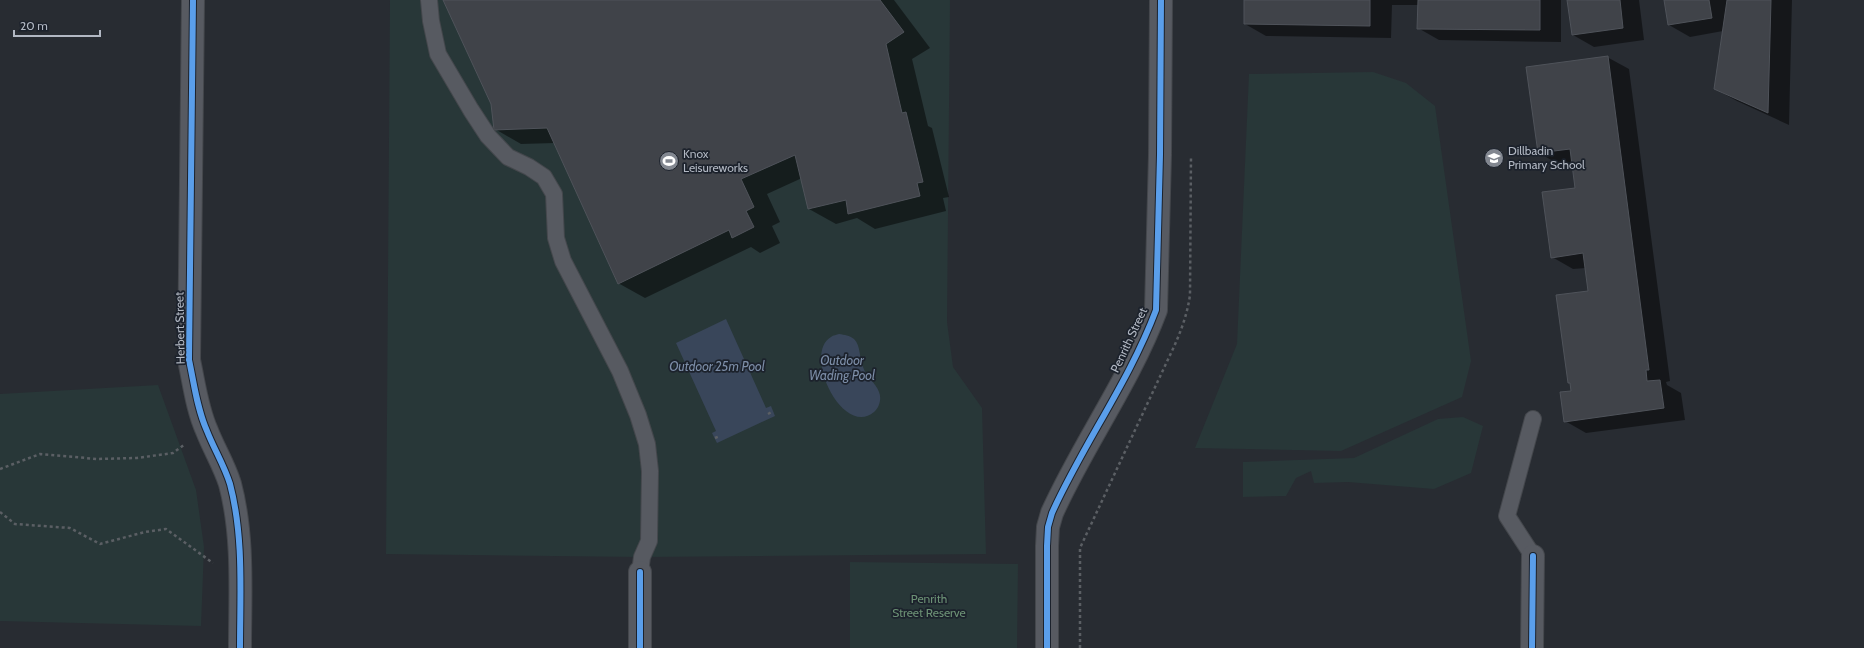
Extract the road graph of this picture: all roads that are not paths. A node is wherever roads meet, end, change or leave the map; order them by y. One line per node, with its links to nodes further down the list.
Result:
1 (193, 0): 7 (street, Herbert Street)
2 (429, 0): 6 (lane)
3 (1161, 0): 9 (street, Penrith Street)
4 (1532, 419): 5 (lane)
5 (1533, 556): 10 (street)
6 (640, 572): 8 (street)
7 (240, 648)
8 (640, 648)
9 (1047, 648)
10 (1532, 648)

